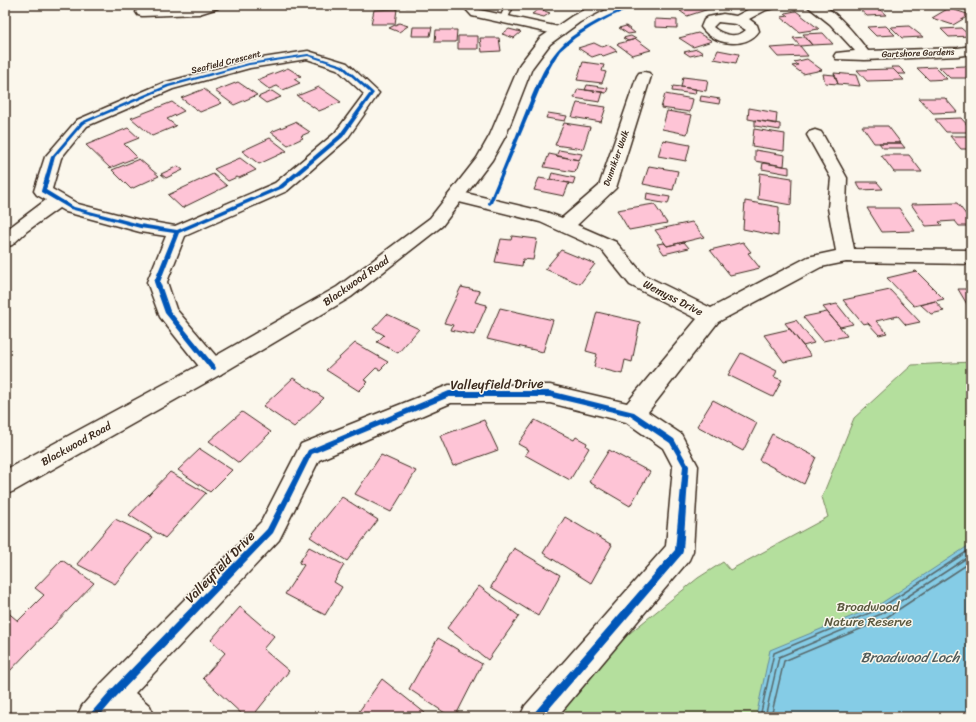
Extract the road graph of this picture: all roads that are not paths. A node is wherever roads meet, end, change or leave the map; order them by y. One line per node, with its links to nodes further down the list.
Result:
1 (214, 5): 7 (street)
2 (468, 5): 8 (street)
3 (507, 5): 8 (lane)
4 (603, 5): 10 (street, Blackwood Road)
5 (770, 5): 9 (street)
6 (812, 5): 13 (street, Gartshore Gardens)
7 (142, 12)
8 (504, 18): 10 (street)
9 (738, 20)
10 (559, 31): 16 (street, Blackwood Road)
11 (971, 50): 13 (street, Gartshore Gardens)
12 (841, 56): 13 (street, Gartshore Gardens)
13 (865, 56)
14 (644, 76): 18 (street, Dunnikier Walk)
15 (815, 135): 21 (street)
16 (457, 196): 18 (street, Wemyss Drive); 24 (street, Blackwood Road)
17 (58, 200): 19 (street, Seafield Crescent); 19 (street, Seafield Crescent); 20 (street)
18 (565, 226): 23 (street, Wemyss Drive)
19 (177, 232): 24 (street)
20 (5, 241)
21 (846, 255): 22 (street, Wemyss Drive); 23 (street, Wemyss Drive)
22 (971, 257)
23 (711, 317): 25 (street)
24 (213, 368): 26 (street, Blackwood Road)
25 (632, 414): 27 (street, Valleyfield Drive); 30 (street, Valleyfield Drive)
26 (5, 484)
27 (113, 694): 28 (street, Valleyfield Drive); 29 (street)
28 (94, 717)
29 (139, 717)
30 (536, 717)

